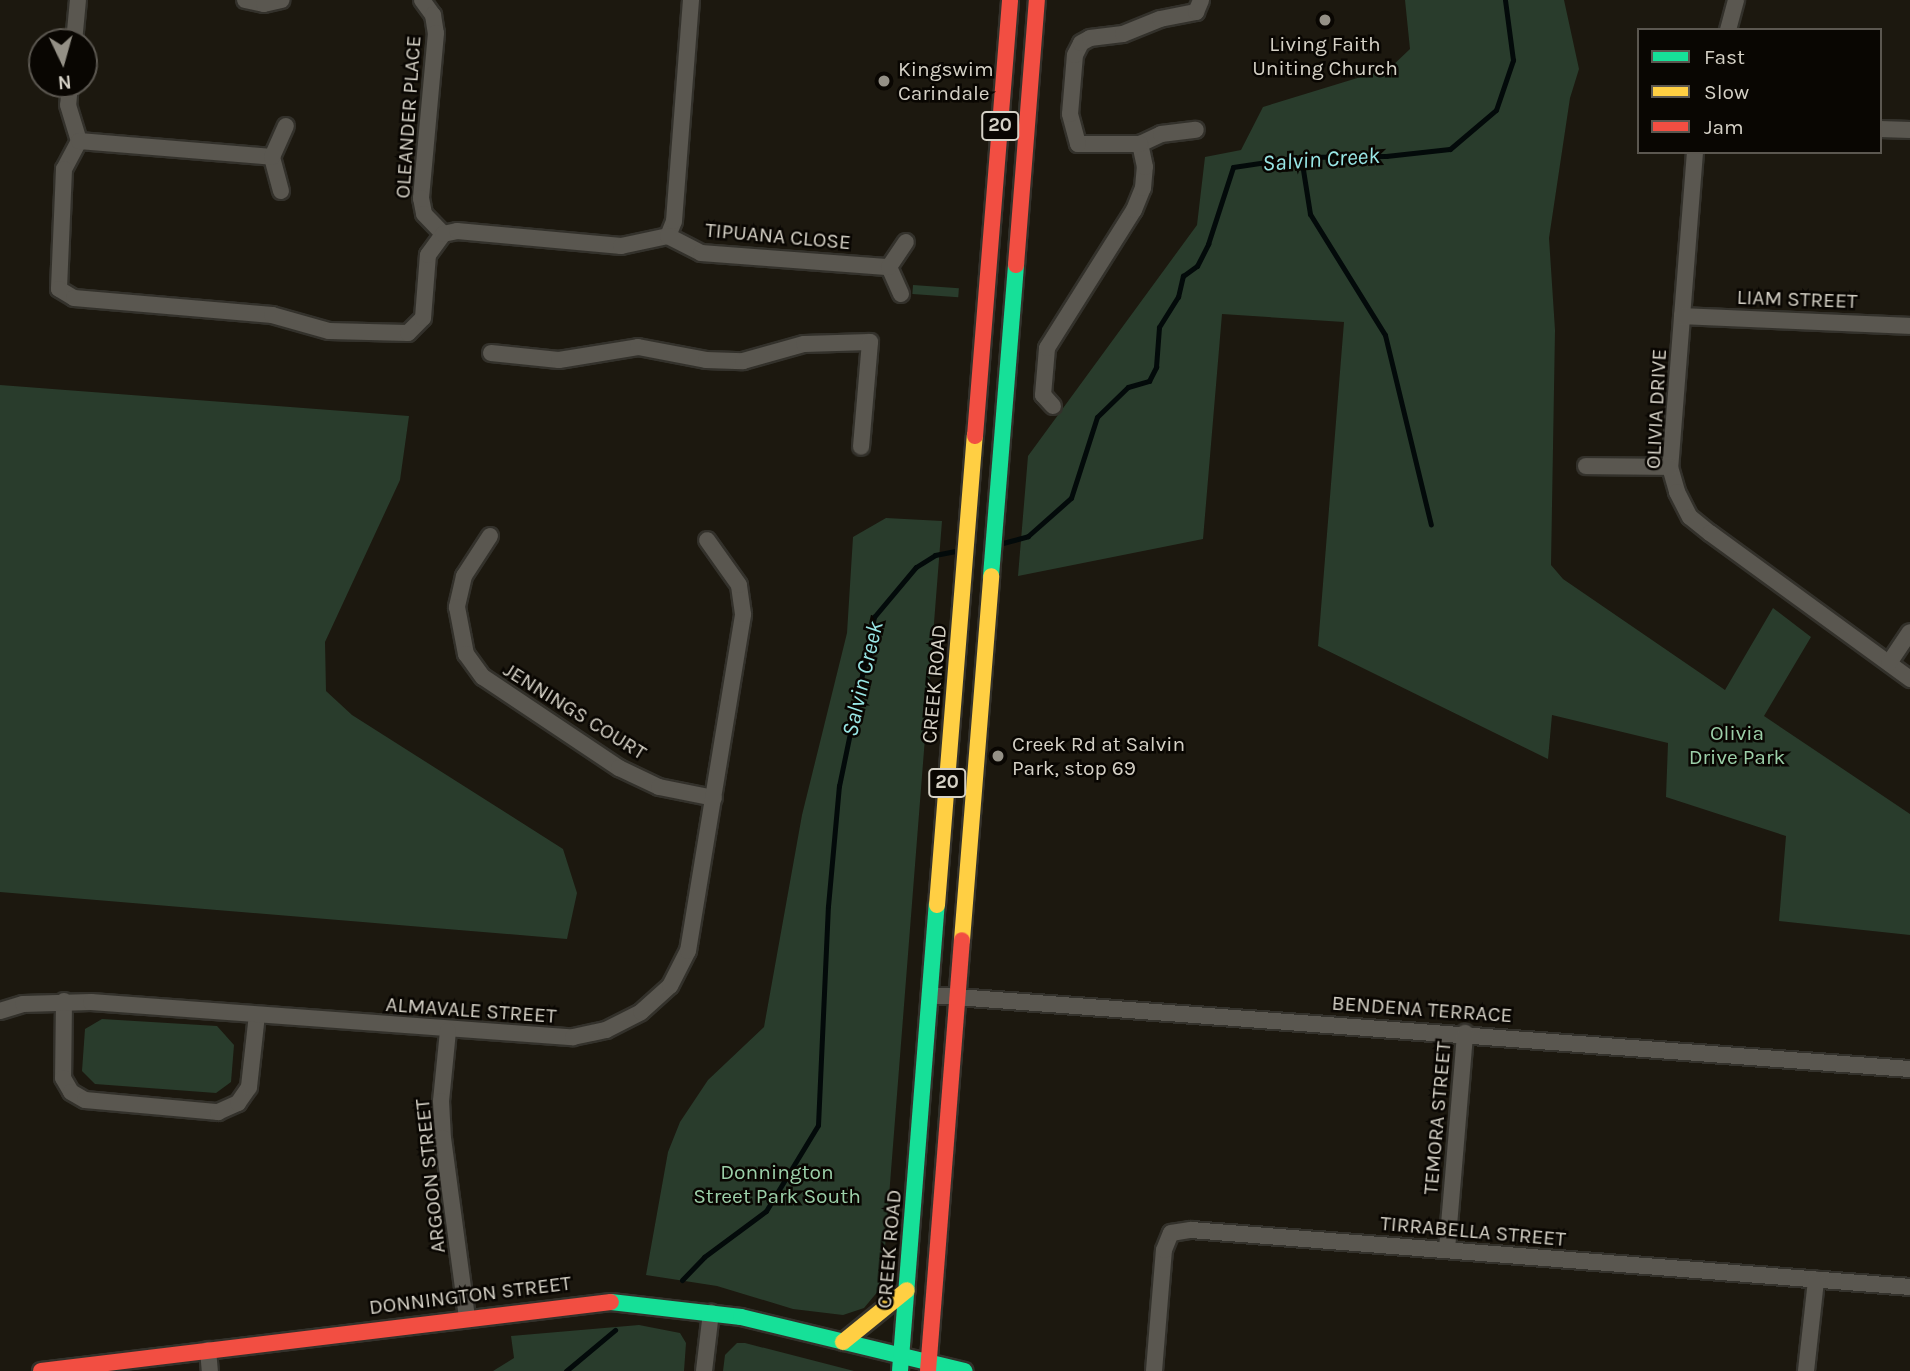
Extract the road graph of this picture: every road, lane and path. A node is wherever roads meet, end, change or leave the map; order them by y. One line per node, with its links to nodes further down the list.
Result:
1 (78, 0): 10 (street)
2 (245, 0): 3 (street)
3 (282, 0)
4 (422, 0): 22 (street, OLEANDER PLACE)
5 (691, 0): 23 (street)
6 (1010, 0): 40 (main road, CREEK ROAD / 20)
7 (1037, 0): 41 (main road, 20)
8 (1201, 0): 18 (street)
9 (1736, 0): 11 (street)
10 (75, 28)
11 (1729, 28)
12 (69, 98): 17 (street)
13 (286, 126): 20 (street)
14 (1882, 129): 16 (street)
15 (1196, 130): 18 (street)
16 (1910, 130)
17 (79, 141): 20 (street); 22 (street)
18 (1140, 144): 30 (street)
19 (1695, 154): 27 (street, OLIVIA DRIVE)
20 (272, 157): 21 (street)
21 (281, 191)
22 (443, 234): 23 (street)
23 (668, 236): 25 (street, TIPUANA CLOSE)
24 (906, 242): 25 (street)
25 (889, 267): 26 (street)
26 (901, 293)
27 (1682, 316): 28 (street, LIAM STREET); 33 (street, OLIVIA DRIVE)
28 (1910, 326)
29 (491, 353): 31 (street)
30 (1053, 406)
31 (861, 447)
32 (1586, 466): 33 (street)
33 (1670, 467): 37 (street, OLIVIA DRIVE)
34 (490, 536): 39 (street, JENNINGS COURT)
35 (707, 540): 39 (street, ALMAVALE STREET)
36 (1910, 632): 37 (street)
37 (1889, 663): 38 (street, OLIVIA DRIVE)
38 (1910, 679)
39 (714, 798): 45 (street, ALMAVALE STREET)
40 (930, 995): 41 (street, BENDENA TERRACE); 51 (main road, CREEK ROAD / 20)
41 (959, 997): 46 (street, BENDENA TERRACE); 57 (main road, 20)
42 (64, 1001): 43 (street, ALMAVALE STREET); 44 (street, ALMAVALE STREET); 44 (street)
43 (0, 1011)
44 (257, 1015): 45 (street, ALMAVALE STREET)
45 (448, 1031): 53 (street, ARGOON STREET)
46 (1465, 1032): 47 (street, BENDENA TERRACE); 48 (street, TEMORA STREET)
47 (1910, 1069)
48 (1447, 1249): 49 (street, TIRRABELLA STREET); 62 (street, TIRRABELLA STREET)
49 (1816, 1280): 50 (street, TIRRABELLA STREET); 63 (street)
50 (1910, 1287)
51 (907, 1290): 54 (main road); 56 (main road, CREEK ROAD / 20)
52 (711, 1312): 53 (main road, DONNINGTON STREET); 54 (main road, DONNINGTON STREET); 60 (street)
53 (467, 1317): 55 (main road, DONNINGTON STREET)
54 (843, 1342): 56 (main road, DONNINGTON STREET)
55 (208, 1350): 58 (main road, DONNINGTON STREET); 59 (street)
56 (901, 1364): 57 (main road, DONNINGTON STREET)
57 (928, 1367): 61 (main road, DONNINGTON STREET)
58 (41, 1371)
59 (210, 1371)
60 (704, 1371)
61 (965, 1371)
62 (1154, 1371)
63 (1806, 1371)

